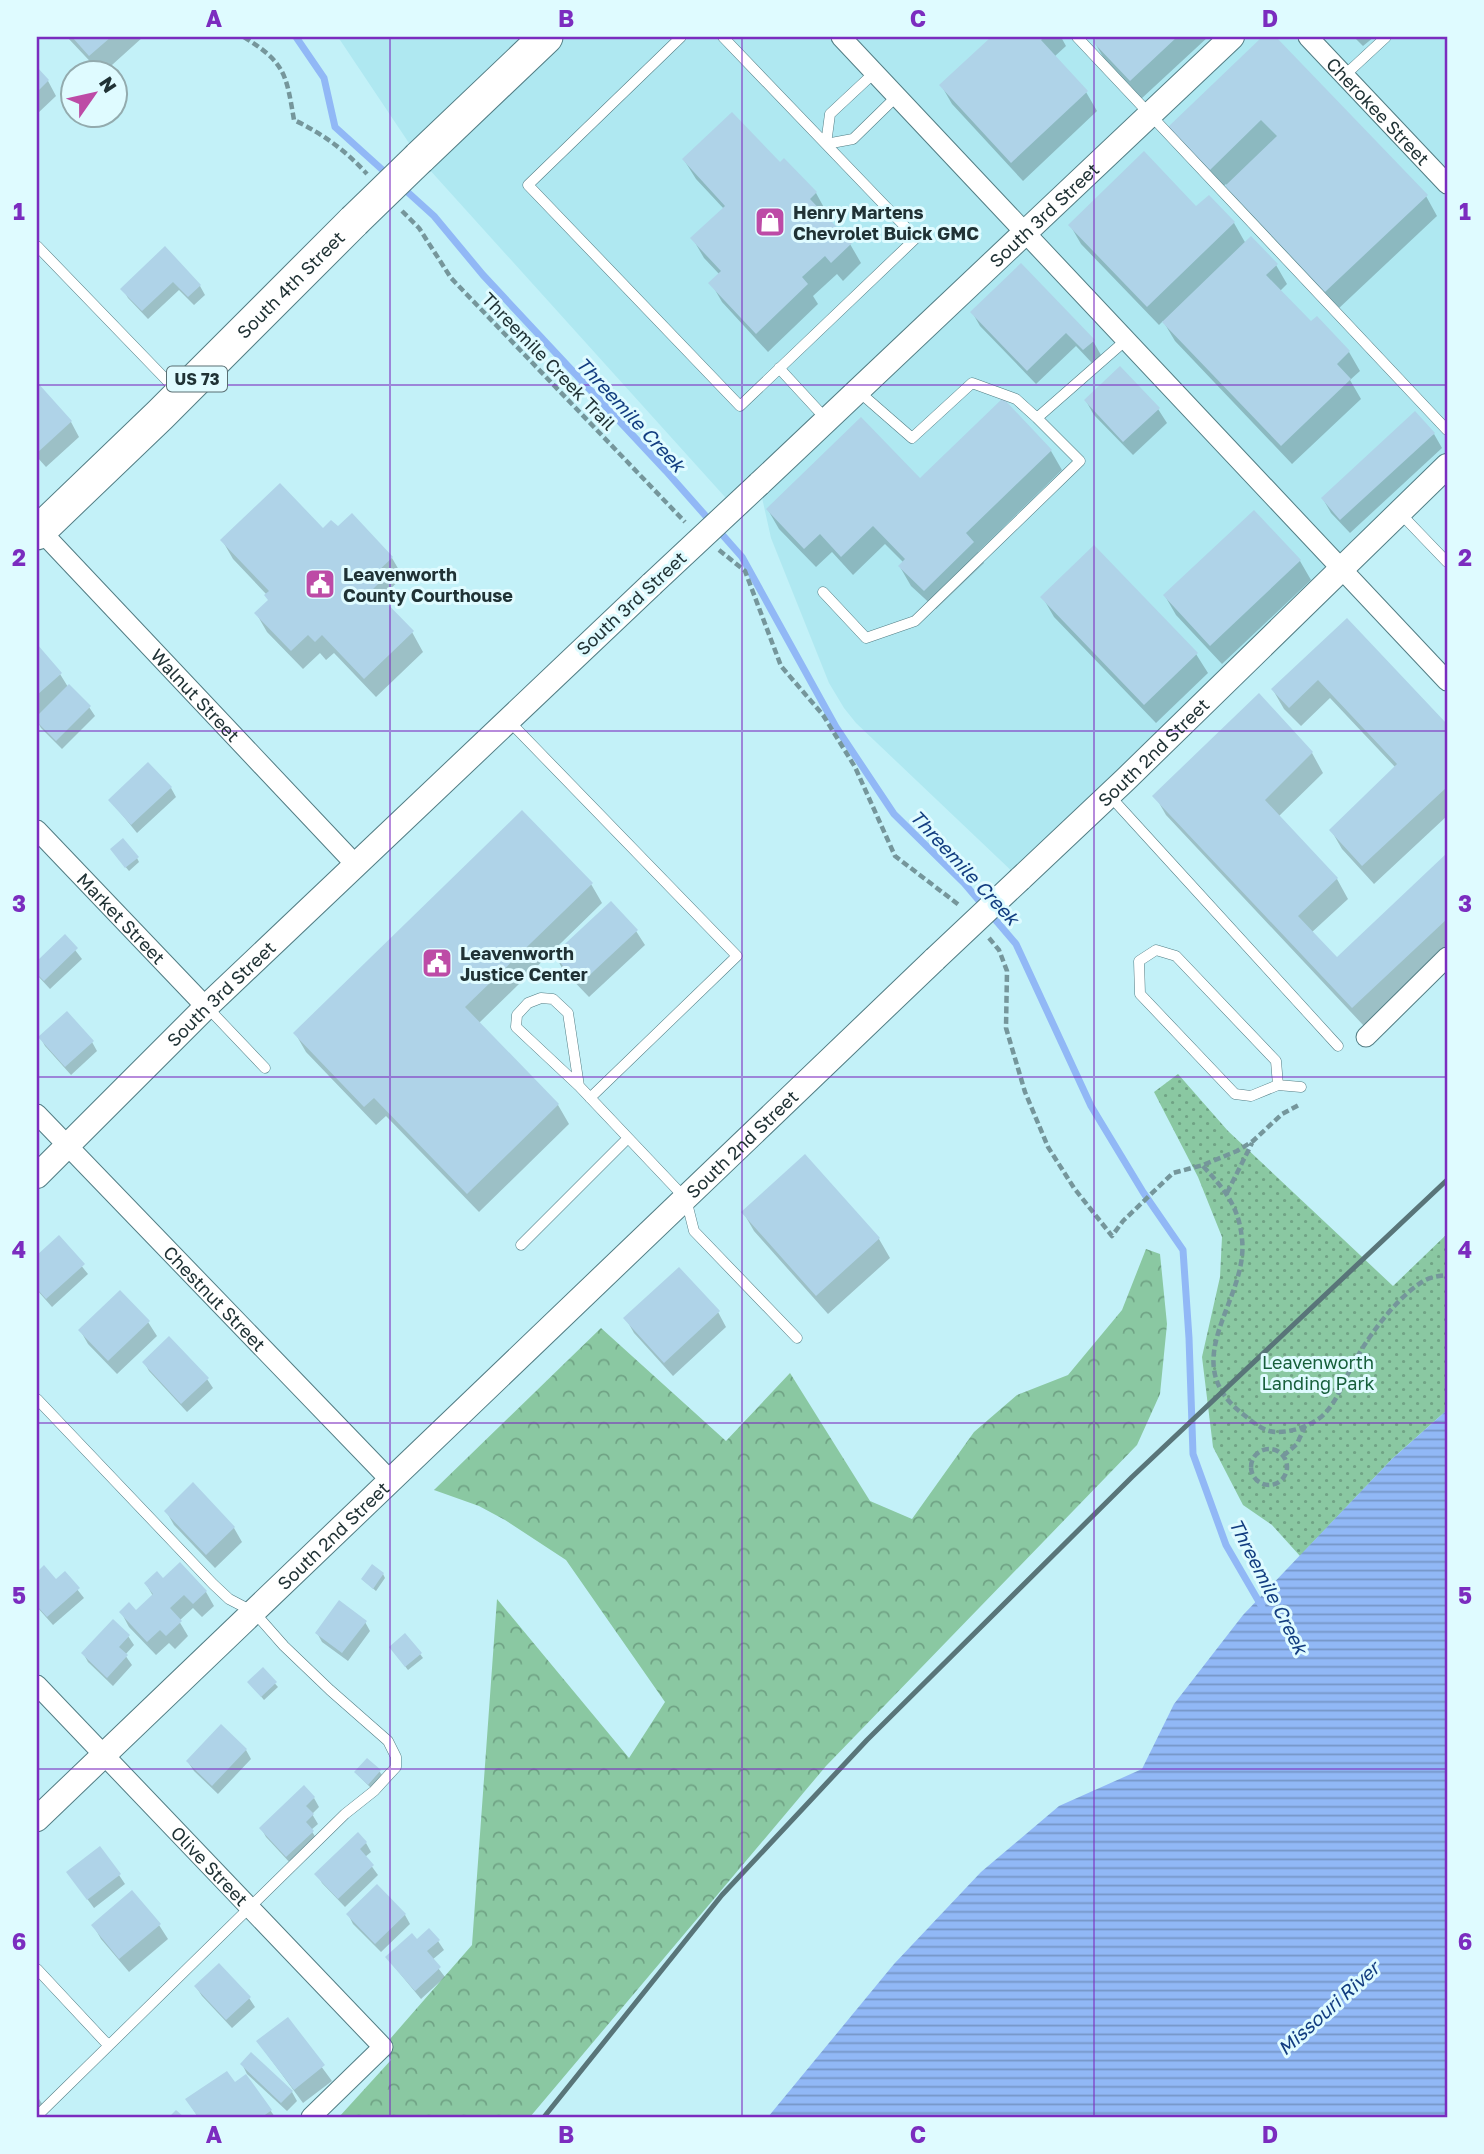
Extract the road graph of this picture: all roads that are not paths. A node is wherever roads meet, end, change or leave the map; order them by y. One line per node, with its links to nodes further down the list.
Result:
1 (546, 37): 20 (highway, South 4th Street / US 73, bridge)
2 (681, 37): 18 (lane)
3 (723, 37): 13 (lane)
4 (841, 37): 9 (street)
5 (1077, 37): 12 (lane)
6 (1232, 37): 12 (street, South 3rd Street)
7 (1308, 37): 10 (street, Cherokee Street)
8 (1387, 37): 10 (lane)
9 (874, 72): 11 (street); 13 (lane)
10 (1345, 75): 14 (street, Cherokee Street)
11 (896, 97): 13 (lane); 15 (street)
12 (1150, 114): 15 (street, South 3rd Street); 23 (lane)
13 (826, 144): 18 (lane)
14 (1447, 184)
15 (1024, 232): 17 (street); 19 (street, South 3rd Street)
16 (37, 246): 20 (lane)
17 (1126, 340): 21 (lane); 28 (street)
18 (779, 368): 22 (lane)
19 (857, 390): 21 (lane); 22 (street, South 3rd Street)
20 (181, 394): 26 (highway, South 4th Street / US 73)
21 (1037, 418): 29 (lane)
22 (826, 419): 31 (street, South 3rd Street, bridge)
23 (1447, 430)
24 (1447, 466): 25 (street, South 2nd Street)
25 (1399, 512): 27 (lane); 28 (street, South 2nd Street)
26 (38, 530): 34 (street, Walnut Street)
27 (1447, 562)
28 (1341, 568): 30 (street); 32 (street, South 2nd Street)
29 (823, 592)
30 (1447, 681)
31 (508, 719): 34 (street, South 3rd Street); 43 (lane)
32 (1109, 795): 38 (lane); 48 (street, South 2nd Street, bridge)
33 (37, 830): 36 (street, Market Street)
34 (355, 864): 36 (street, South 3rd Street)
35 (1447, 957): 37 (street)
36 (206, 1007): 39 (lane); 46 (street, South 3rd Street)
37 (1366, 1037)
38 (1338, 1046)
39 (265, 1068)
40 (1278, 1085): 40 (lane); 42 (lane)
41 (579, 1086): 41 (lane); 43 (lane)
42 (1301, 1087)
43 (590, 1098): 45 (lane)
44 (37, 1114): 46 (street, Chestnut Street)
45 (628, 1138): 48 (lane); 49 (lane)
46 (68, 1147): 47 (street, South 3rd Street); 52 (street, Chestnut Street)
47 (37, 1177)
48 (685, 1199): 50 (lane); 52 (street, South 2nd Street)
49 (521, 1245)
50 (797, 1338)
51 (37, 1399): 53 (lane)
52 (391, 1481): 53 (street, South 2nd Street)
53 (254, 1612): 55 (street, South 2nd Street); 57 (lane)
54 (37, 1685): 55 (street, Olive Street)
55 (105, 1755): 56 (street, South 2nd Street); 57 (street, Olive Street)
56 (37, 1819)
57 (251, 1908): 59 (lane); 61 (street, Olive Street)
58 (37, 1969): 59 (lane)
59 (108, 2045): 60 (lane)
60 (37, 2116)
61 (311, 2117)

